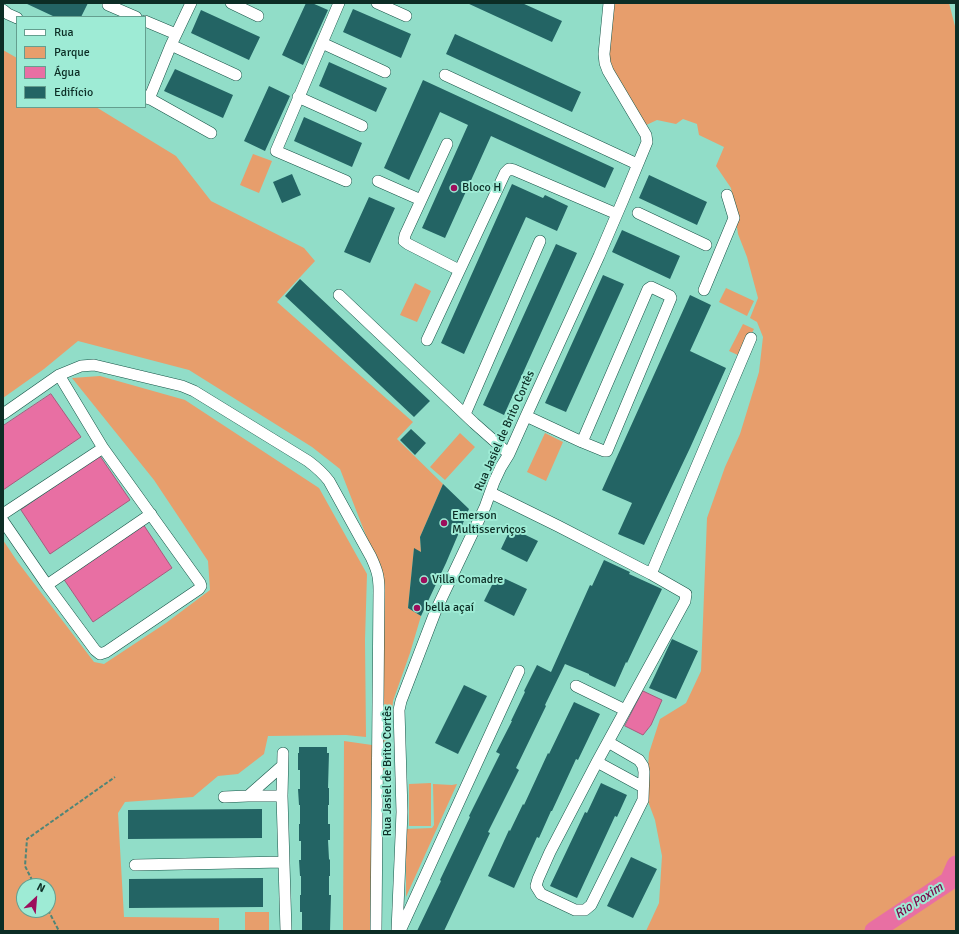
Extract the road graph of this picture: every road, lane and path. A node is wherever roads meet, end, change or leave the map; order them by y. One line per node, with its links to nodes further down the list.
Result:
1 (191, 3): 13 (street)
2 (231, 3): 9 (street)
3 (339, 3): 14 (street)
4 (377, 3): 10 (street)
5 (609, 3): 24 (street, Rua Jasiel de Brito Cortês)
6 (108, 5): 8 (street)
7 (3, 10): 11 (street)
8 (134, 16)
9 (258, 16)
10 (406, 16)
11 (16, 18)
12 (146, 21): 13 (street)
13 (176, 34): 15 (street)
14 (322, 43): 16 (street); 19 (street)
15 (171, 45): 17 (street); 20 (street)
16 (385, 72)
17 (236, 75)
18 (445, 75): 24 (street)
19 (298, 97): 21 (street); 26 (street)
20 (147, 98): 22 (street)
21 (362, 126)
22 (211, 133)
23 (447, 144): 28 (street)
24 (637, 164): 30 (street, Rua Jasiel de Brito Cortês)
25 (378, 181): 28 (street)
26 (346, 182)
27 (727, 195): 34 (street)
28 (421, 200): 33 (street)
29 (638, 213): 32 (street)
30 (617, 214): 33 (street); 41 (street, Rua Jasiel de Brito Cortês)
31 (540, 241): 40 (street)
32 (706, 245)
33 (459, 270): 37 (street)
34 (704, 290)
35 (339, 295): 40 (street)
36 (751, 338): 49 (street)
37 (427, 340)
38 (59, 375): 39 (street); 43 (street); 69 (street)
39 (3, 414)
40 (465, 414): 44 (street)
41 (526, 416): 42 (street); 44 (street, Rua Jasiel de Brito Cortês)
42 (582, 442): 42 (street)
43 (104, 448): 46 (street); 47 (street)
44 (509, 454): 45 (street, Rua Jasiel de Brito Cortês)
45 (491, 493): 49 (street); 70 (street, Rua Jasiel de Brito Cortês)
46 (3, 514)
47 (151, 514): 50 (street); 50 (street)
48 (3, 521): 50 (street)
49 (650, 574): 53 (street)
50 (46, 585)
51 (519, 671): 71 (street)
52 (576, 686): 53 (street)
53 (625, 710): 54 (street)
54 (608, 742): 56 (street); 59 (street)
55 (283, 753): 57 (street)
56 (597, 762): 59 (street); 59 (street)
57 (282, 766): 60 (street); 61 (street)
58 (115, 776): 65 (path)
59 (643, 787)
60 (248, 796): 61 (street); 62 (street)
61 (282, 796): 63 (street)
62 (224, 797)
63 (283, 862): 64 (street); 68 (street)
64 (135, 865)
65 (31, 878)
66 (52, 918): 67 (path)
67 (59, 931)
68 (286, 931)
69 (376, 931)
70 (397, 931)
71 (400, 931)

